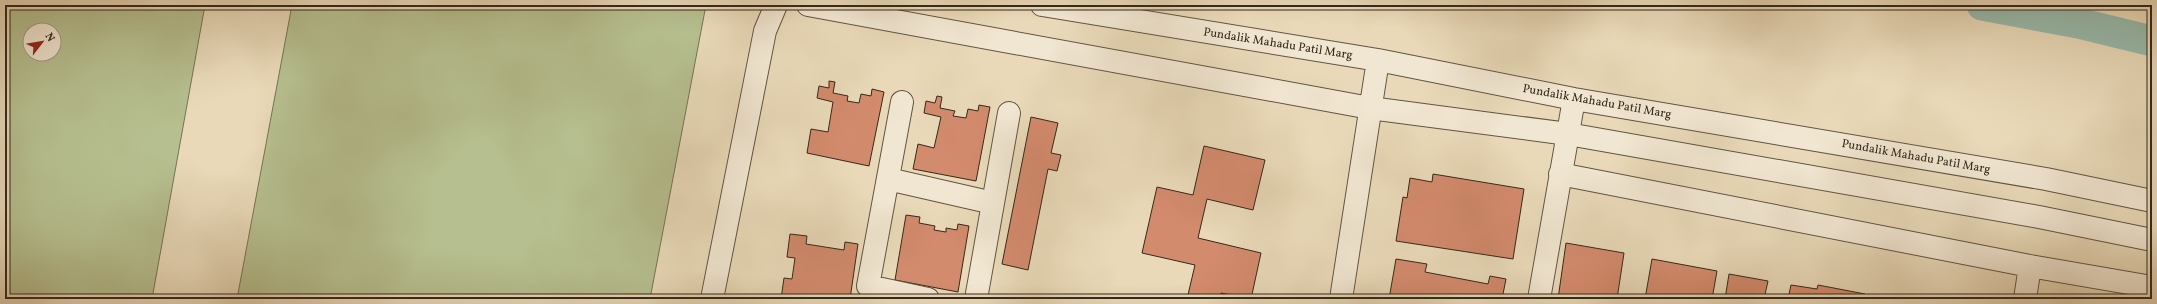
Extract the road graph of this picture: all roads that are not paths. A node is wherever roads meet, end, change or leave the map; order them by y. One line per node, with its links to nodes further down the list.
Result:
1 (776, 5): 17 (street)
2 (808, 5): 7 (street)
3 (1042, 5): 4 (street, Pundalik Mahadu Patil Marg)
4 (1378, 60): 5 (street, Pundalik Mahadu Patil Marg); 7 (street)
5 (1574, 99): 9 (street); 12 (street, Pundalik Mahadu Patil Marg)
6 (902, 102): 11 (street)
7 (1370, 108): 9 (street); 20 (street)
8 (1009, 114): 13 (street)
9 (1568, 134): 10 (street); 14 (street)
10 (1560, 174): 15 (street); 21 (street)
11 (888, 180): 13 (street); 18 (street)
12 (2152, 201)
13 (993, 203): 19 (street)
14 (2152, 240)
15 (2030, 266): 16 (street); 22 (street)
16 (2152, 287)
17 (712, 299)
18 (928, 299)
19 (976, 299)
20 (1341, 299)
21 (1539, 299)
22 (2025, 299)

